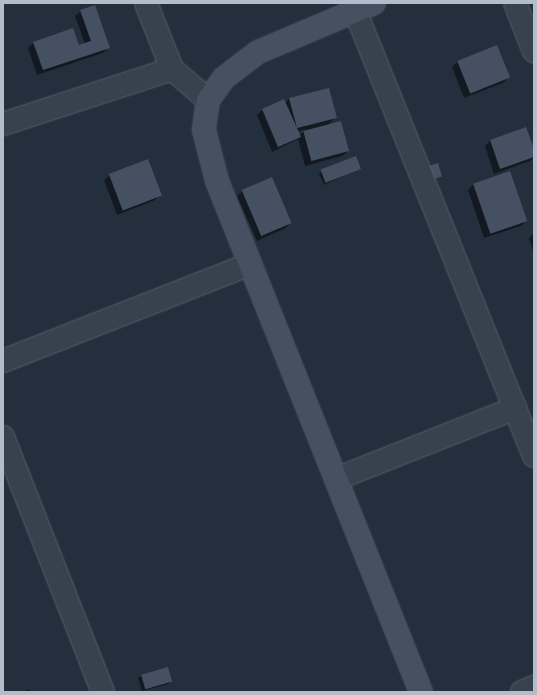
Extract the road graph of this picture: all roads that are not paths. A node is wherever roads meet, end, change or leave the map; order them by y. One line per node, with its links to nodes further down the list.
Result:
1 (146, 3): 5 (street)
2 (515, 3): 4 (street)
3 (360, 6): 6 (street); 10 (street)
4 (534, 51)
5 (172, 69): 6 (street); 7 (street)
6 (208, 100): 8 (street)
7 (3, 124)
8 (250, 264): 9 (street); 13 (street)
9 (3, 361)
10 (515, 408): 12 (street); 13 (street)
11 (3, 437): 15 (street)
12 (534, 456)
13 (336, 479): 16 (street)
14 (534, 687): 17 (street)
15 (103, 692)
16 (421, 692)
17 (522, 692)

